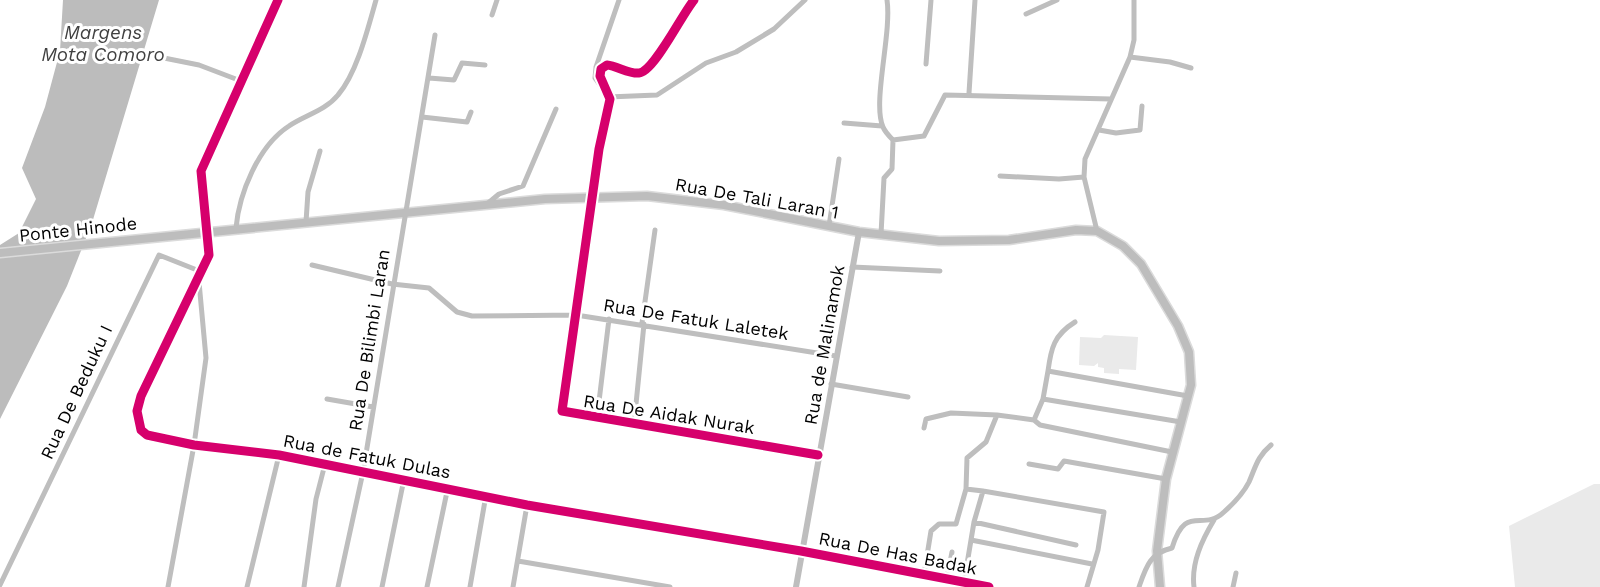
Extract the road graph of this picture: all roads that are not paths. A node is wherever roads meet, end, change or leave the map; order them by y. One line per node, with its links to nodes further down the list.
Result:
1 (278, 0): 21 (street)
2 (376, 0): 42 (street)
3 (497, 0): 13 (street)
4 (618, 0): 23 (street)
5 (694, 0): 23 (street)
6 (806, 0): 23 (street)
7 (887, 0): 30 (street)
8 (931, 0): 17 (street)
9 (975, 0): 22 (street)
10 (1058, 0): 12 (street)
11 (1134, 0): 16 (street)
12 (1026, 14)
13 (492, 15)
14 (435, 35): 20 (street, Rua De Bilimbi Laran)
15 (149, 55): 21 (street)
16 (1130, 57): 19 (street); 24 (street)
17 (926, 64)
18 (485, 65): 20 (street)
19 (1191, 68)
20 (429, 78): 28 (street, Rua De Bilimbi Laran)
21 (241, 81): 44 (street, Rua de Fatuk Dulas)
22 (969, 93): 24 (street); 32 (street)
23 (610, 99): 37 (street, Rua De Aidak Nurak)
24 (1111, 99): 31 (street)
25 (1142, 106): 31 (street)
26 (556, 109): 38 (street)
27 (471, 112): 28 (street)
28 (422, 117): 39 (street, Rua De Bilimbi Laran)
29 (844, 123): 30 (street)
30 (882, 126): 32 (street)
31 (1099, 130): 36 (street)
32 (893, 140): 47 (street)
33 (320, 151): 40 (street)
34 (839, 159): 41 (street)
35 (1000, 176): 36 (street)
36 (1084, 177): 45 (street)
37 (592, 197): 38 (main road, Rua De Tali Laran 1); 41 (main road, Rua De Tali Laran 1); 55 (street, Rua De Aidak Nurak)
38 (485, 206): 39 (main road, Rua De Tali Laran 1)
39 (405, 214): 40 (main road, Rua De Tali Laran 1); 54 (street, Rua De Bilimbi Laran)
40 (306, 222): 42 (main road, Rua De Tali Laran 1)
41 (830, 226): 46 (main road, Rua De Tali Laran 1)
42 (236, 228): 44 (main road, Rua De Tali Laran 1)
43 (655, 230): 58 (street)
44 (205, 231): 48 (main road, Rua De Tali Laran 1); 53 (street, Rua de Fatuk Dulas)
45 (1097, 231): 47 (main road, Rua De Tali Laran 1); 62 (main road)
46 (859, 232): 47 (main road, Rua De Tali Laran 1); 51 (street, Rua de Malinamok)
47 (881, 234)
48 (160, 236): 49 (main road, Ponte Hinode)
49 (0, 253)
50 (312, 265): 54 (street, Rua De Fatuk Laletek)
51 (852, 267): 52 (street); 59 (street, Rua de Malinamok)
52 (940, 271)
53 (201, 275): 73 (street); 73 (street, Rua de Fatuk Dulas); 101 (street, Rua De Beduku I)
54 (393, 284): 55 (street, Rua De Fatuk Laletek); 66 (street, Rua De Bilimbi Laran)
55 (576, 316): 56 (street, Rua De Fatuk Laletek); 68 (street, Rua De Aidak Nurak)
56 (609, 319): 58 (street, Rua De Fatuk Laletek); 68 (street)
57 (1075, 322): 60 (street)
58 (643, 323): 59 (street, Rua De Fatuk Laletek); 71 (street)
59 (836, 356): 61 (street, Rua de Malinamok)
60 (1048, 371): 62 (street); 65 (street)
61 (831, 384): 63 (street); 77 (street, Rua de Malinamok)
62 (1188, 396): 70 (main road)
63 (908, 397)
64 (327, 399): 66 (street)
65 (1043, 399): 69 (street); 70 (street)
66 (373, 407): 80 (street, Rua De Bilimbi Laran)
67 (997, 415): 69 (street); 72 (street); 84 (street)
68 (597, 418): 71 (street, Rua De Aidak Nurak)
69 (1034, 420): 75 (street)
70 (1181, 422): 75 (main road)
71 (634, 424): 77 (street, Rua De Aidak Nurak)
72 (924, 428)
73 (194, 445): 76 (street, Rua de Fatuk Dulas); 102 (street)
74 (1271, 445): 88 (street)
75 (1172, 452): 82 (main road)
76 (279, 455): 78 (street, Rua de Fatuk Dulas); 103 (street)
77 (818, 455): 92 (street, Rua de Malinamok)
78 (325, 464): 80 (street, Rua de Fatuk Dulas); 104 (street)
79 (1029, 464): 82 (street)
80 (363, 471): 81 (street, Rua de Fatuk Dulas); 105 (street, Rua De Bilimbi Laran)
81 (404, 480): 83 (street, Rua de Fatuk Dulas); 106 (street)
82 (1166, 480): 93 (main road)
83 (448, 487): 86 (street, Rua de Fatuk Dulas); 107 (street)
84 (966, 489): 85 (street); 98 (street)
85 (983, 491): 89 (street); 96 (street)
86 (486, 495): 87 (street, Rua de Fatuk Dulas); 108 (street)
87 (527, 506): 92 (street, Rua de Fatuk Dulas); 95 (street)
88 (1214, 520): 93 (street); 116 (street)
89 (974, 522): 90 (street); 91 (street)
90 (971, 540): 96 (street); 100 (street)
91 (1076, 545)
92 (801, 551): 98 (street, Rua De Has Badak); 111 (street, Rua de Malinamok)
93 (1157, 551): 114 (street); 115 (main road)
94 (952, 552): 99 (street)
95 (518, 561): 109 (street); 110 (street)
96 (1092, 564): 113 (street)
97 (1236, 573): 117 (street)
98 (924, 574): 99 (street, Rua De Has Badak)
99 (947, 578): 100 (street, Rua De Has Badak)
100 (964, 582): 112 (street, Rua De Has Badak)
101 (0, 585)
102 (168, 587)
103 (247, 587)
104 (304, 587)
105 (338, 587)
106 (382, 587)
107 (427, 587)
108 (470, 587)
109 (513, 587)
110 (670, 587)
111 (796, 587)
112 (989, 587)
113 (1087, 587)
114 (1139, 587)
115 (1160, 587)
116 (1194, 587)
117 (1233, 587)

